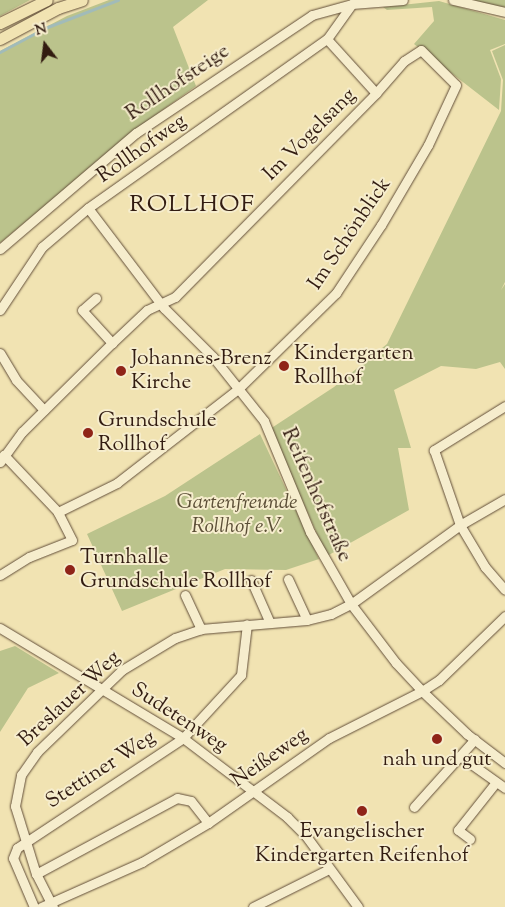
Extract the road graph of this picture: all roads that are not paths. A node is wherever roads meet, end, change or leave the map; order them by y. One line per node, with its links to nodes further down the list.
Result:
1 (47, 0): 7 (main road)
2 (82, 0): 8 (main road)
3 (403, 0): 5 (street, Rollhofsteige)
4 (453, 0): 6 (street)
5 (352, 4): 9 (street, Rollhofweg); 13 (street, Rollhofsteige)
6 (505, 12)
7 (0, 23)
8 (0, 39)
9 (327, 39): 11 (street); 12 (street, Rollhofweg)
10 (421, 50): 11 (street, Im Vogelsang); 19 (street, Im Schönblick)
11 (376, 93): 15 (street, Im Vogelsang)
12 (88, 208): 15 (street, Reifenhofstraße); 16 (street, Rollhofweg)
13 (0, 249)
14 (96, 298): 17 (street)
15 (162, 302): 17 (street, Im Vogelsang); 19 (street, Reifenhofstraße)
16 (0, 310)
17 (112, 343): 21 (street, Im Vogelsang)
18 (0, 353): 21 (street)
19 (238, 389): 24 (street, Im Schönblick); 31 (street, Reifenhofstraße)
20 (505, 406): 25 (street)
21 (44, 410): 22 (street, Im Vogelsang)
22 (2, 458): 24 (street)
23 (505, 499): 25 (street, Breslauer Weg)
24 (58, 512): 26 (street)
25 (460, 526): 29 (street); 31 (street, Breslauer Weg)
26 (0, 576)
27 (288, 579): 33 (street)
28 (251, 580): 34 (street)
29 (505, 590)
30 (185, 595): 37 (street)
31 (351, 604): 33 (street, Breslauer Weg); 39 (street, Reifenhofstraße)
32 (505, 616): 39 (street, Neißeweg)
33 (307, 620): 34 (street, Breslauer Weg)
34 (270, 623): 35 (street, Breslauer Weg)
35 (247, 624): 37 (street, Breslauer Weg); 40 (street, Stettiner Weg)
36 (0, 628): 38 (street, Sudetenweg)
37 (201, 630): 38 (street, Breslauer Weg)
38 (102, 689): 40 (street, Sudetenweg); 50 (street, Breslauer Weg)
39 (422, 691): 41 (street, Reifenhofstraße); 46 (street, Neißeweg)
40 (183, 738): 46 (street, Sudetenweg); 50 (street, Stettiner Weg)
41 (475, 740): 42 (street); 43 (street, Reifenhofstraße)
42 (460, 756): 44 (street); 47 (street)
43 (505, 763)
44 (496, 782): 45 (street); 49 (street)
45 (505, 788)
46 (253, 791): 48 (street, Neißeweg); 51 (street, Sudetenweg)
47 (414, 807)
48 (208, 823): 52 (street); 53 (street, Neißeweg)
49 (470, 839)
50 (25, 840): 52 (street, Breslauer Weg); 54 (street)
51 (329, 869): 56 (street); 57 (street, Sudetenweg)
52 (36, 874): 53 (street, Breslauer Weg)
53 (52, 905): 55 (street, Neißeweg)
54 (34, 907)
55 (41, 907)
56 (254, 907)
57 (358, 907)

